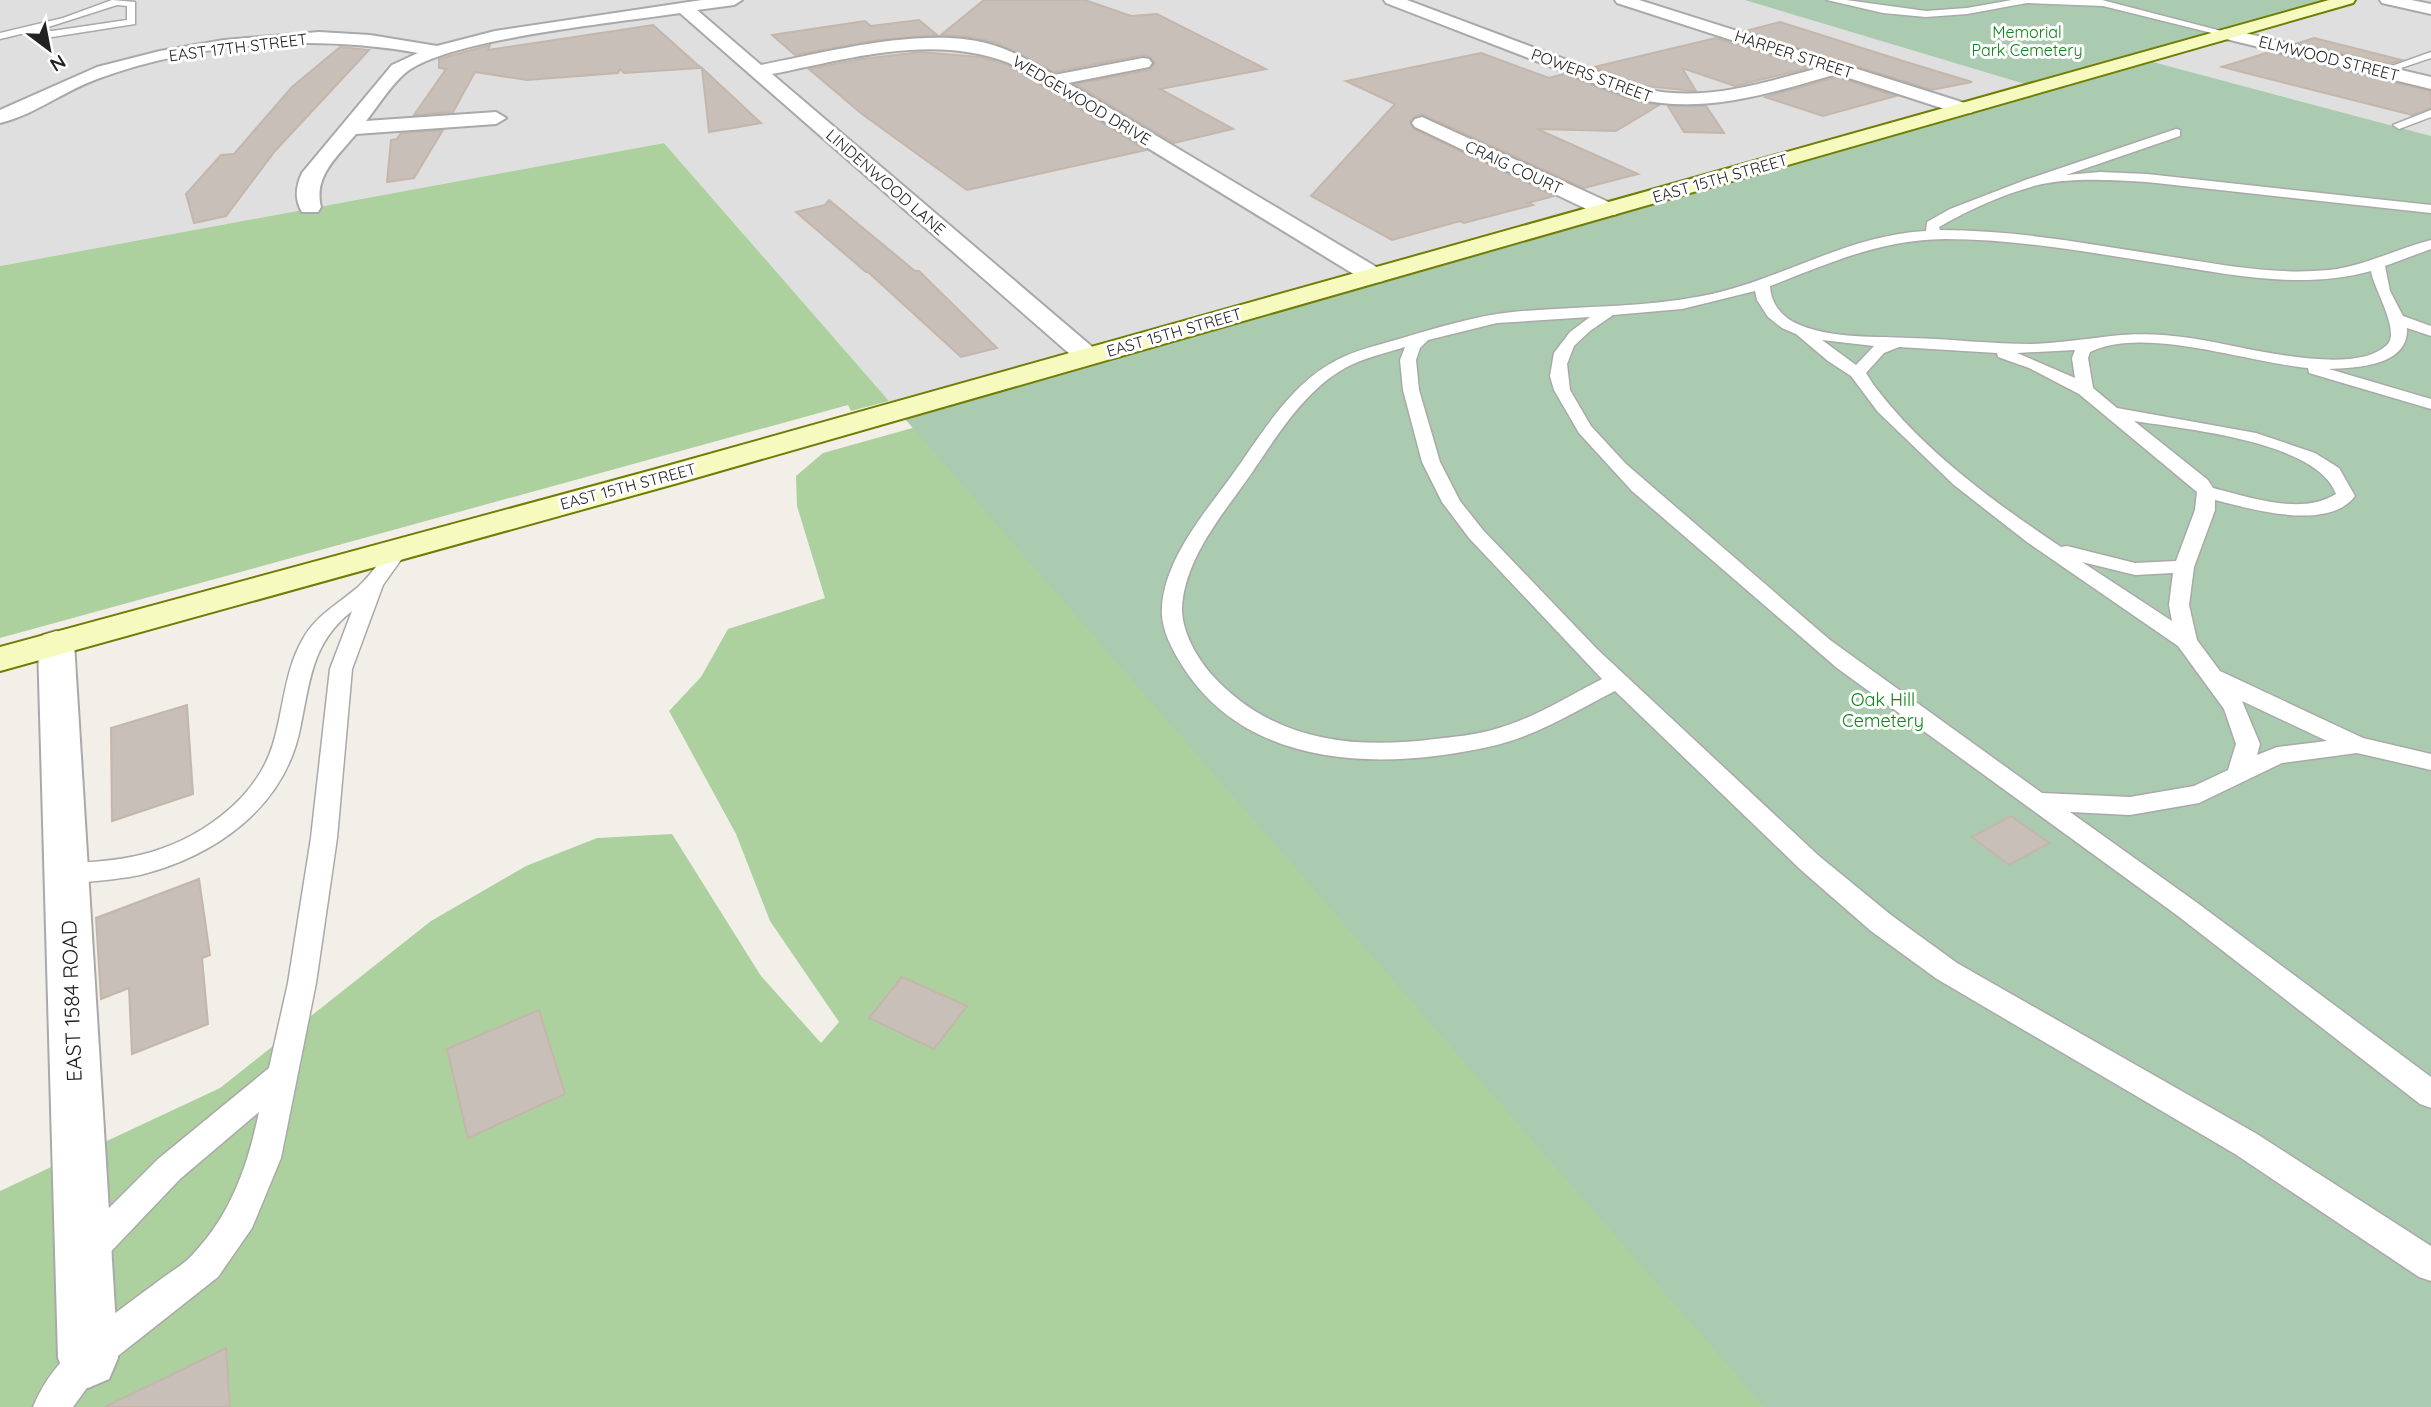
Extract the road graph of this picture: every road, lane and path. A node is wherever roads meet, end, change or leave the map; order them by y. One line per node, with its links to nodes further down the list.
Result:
1 (734, 0): 9 (street, EAST 17TH STREET)
2 (1392, 0): 17 (street, POWERS STREET)
3 (1623, 0): 17 (street, HARPER STREET)
4 (1832, 0): 8 (lane)
5 (2347, 0): 12 (main road, EAST 15TH STREET)
6 (2388, 0): 10 (street)
7 (119, 1): 11 (lane); 11 (lane)
8 (2102, 1): 12 (lane)
9 (683, 7): 14 (street, EAST 17TH STREET); 18 (street, LINDENWOOD LANE)
10 (2431, 9)
11 (29, 29): 13 (lane)
12 (2228, 34): 19 (street, ELMWOOD STREET); 22 (main road, EAST 15TH STREET)
13 (0, 36)
14 (437, 51): 24 (street, EAST 17TH STREET); 28 (street)
15 (2431, 55): 19 (lane)
16 (1143, 63): 20 (street)
17 (1838, 68): 22 (street, HARPER STREET)
18 (757, 71): 20 (street, WEDGEWOOD DRIVE); 49 (street, LINDENWOOD LANE)
19 (2383, 71): 21 (street, ELMWOOD STREET)
20 (1051, 81): 37 (street, WEDGEWOOD DRIVE)
21 (2431, 83)
22 (1964, 109): 33 (main road, EAST 15TH STREET)
23 (2431, 113): 27 (lane)
24 (0, 117)
25 (496, 118): 28 (street)
26 (1422, 123): 33 (street, CRAIG COURT)
27 (2399, 125)
28 (349, 128): 31 (street)
29 (2176, 133): 30 (lane)
30 (2033, 182): 32 (lane); 34 (lane)
31 (310, 206)
32 (2431, 209)
33 (1607, 210): 37 (main road, EAST 15TH STREET)
34 (1934, 234): 36 (lane); 38 (lane)
35 (2431, 244): 36 (lane)
36 (2378, 265): 41 (lane)
37 (1374, 276): 49 (main road, EAST 15TH STREET)
38 (1762, 284): 39 (lane); 42 (lane)
39 (1701, 302): 40 (lane); 42 (lane)
40 (1612, 311): 45 (lane); 70 (lane)
41 (2397, 319): 44 (lane); 50 (lane)
42 (1781, 320): 43 (lane)
43 (1802, 331): 46 (lane); 52 (lane)
44 (2431, 331)
45 (1422, 337): 66 (lane); 66 (lane)
46 (1897, 342): 48 (lane); 52 (lane)
47 (2095, 343): 48 (lane); 51 (lane); 53 (lane)
48 (1981, 346): 53 (lane)
49 (1089, 356): 59 (main road, EAST 15TH STREET)
50 (2379, 359): 51 (lane); 54 (lane)
51 (2282, 360): 54 (lane)
52 (1858, 373): 58 (lane)
53 (2085, 390): 56 (lane)
54 (2402, 394): 55 (lane)
55 (2431, 404)
56 (2112, 412): 57 (lane); 57 (lane)
57 (2206, 492): 60 (lane)
58 (2051, 548): 60 (lane); 62 (lane)
59 (398, 550): 61 (lane); 63 (main road, EAST 15TH STREET)
60 (2184, 567): 62 (lane)
61 (373, 584): 71 (lane); 72 (lane)
62 (2186, 641): 65 (lane)
63 (55, 643): 64 (main road, EAST 15TH STREET); 71 (street, EAST 1584 ROAD)
64 (0, 659)
65 (2209, 672): 67 (lane); 69 (lane)
66 (1616, 681): 75 (lane)
67 (2357, 745): 68 (lane); 69 (lane)
68 (2431, 762)
69 (2239, 775): 70 (lane)
70 (2038, 802): 73 (lane)
71 (66, 874): 74 (street, EAST 1584 ROAD)
72 (282, 1075): 74 (lane); 76 (lane)
73 (2431, 1095)
74 (83, 1258): 76 (street, EAST 1584 ROAD)
75 (2431, 1265)
76 (88, 1358): 77 (lane)
77 (51, 1407)

